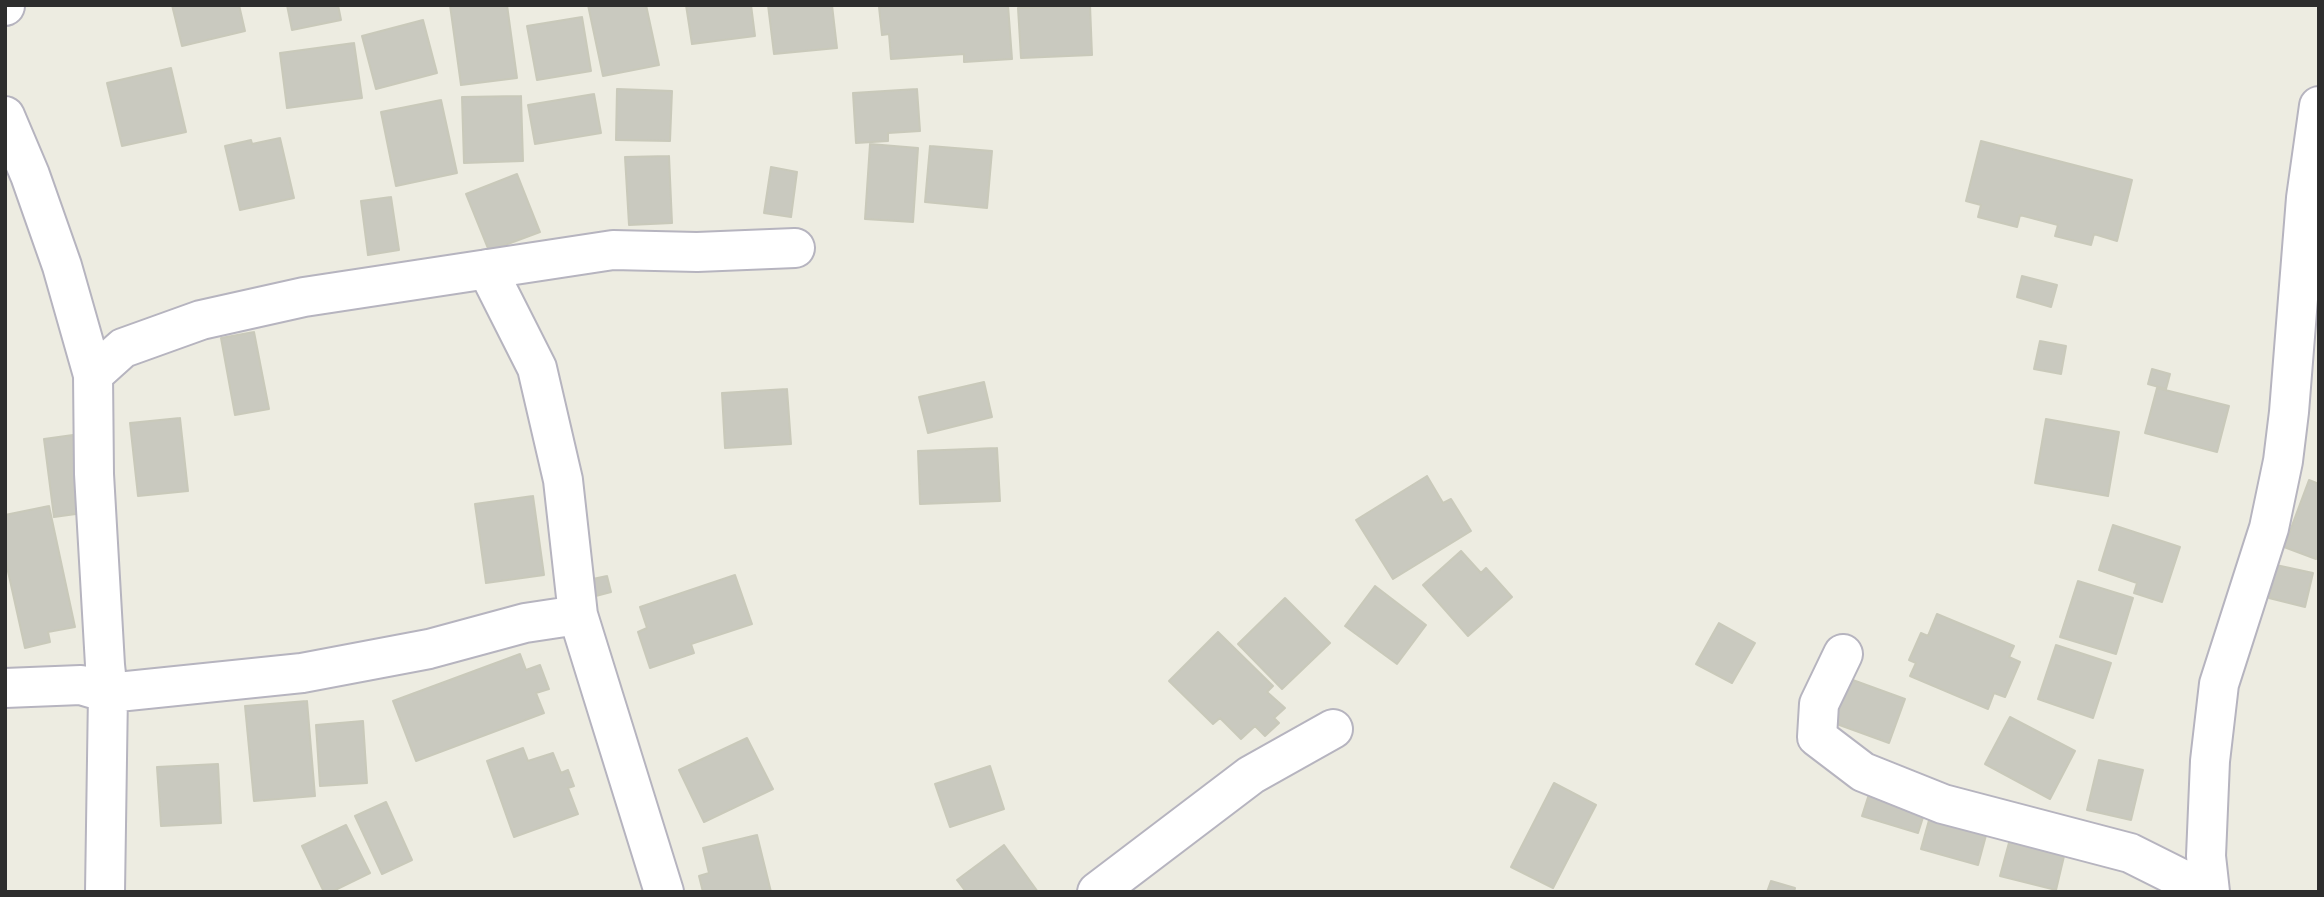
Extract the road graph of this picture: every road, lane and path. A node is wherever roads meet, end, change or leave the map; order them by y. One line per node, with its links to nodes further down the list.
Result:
1 (2319, 106): 14 (street)
2 (5, 116): 5 (street)
3 (795, 248): 4 (street)
4 (487, 270): 5 (street); 6 (street)
5 (93, 375): 9 (street)
6 (578, 615): 9 (street); 12 (street)
7 (1843, 654): 14 (street)
8 (5, 688): 9 (street)
9 (108, 693): 11 (street)
10 (1333, 729): 13 (street)
11 (104, 892)
12 (664, 892)
13 (1097, 892)
14 (2209, 892)

